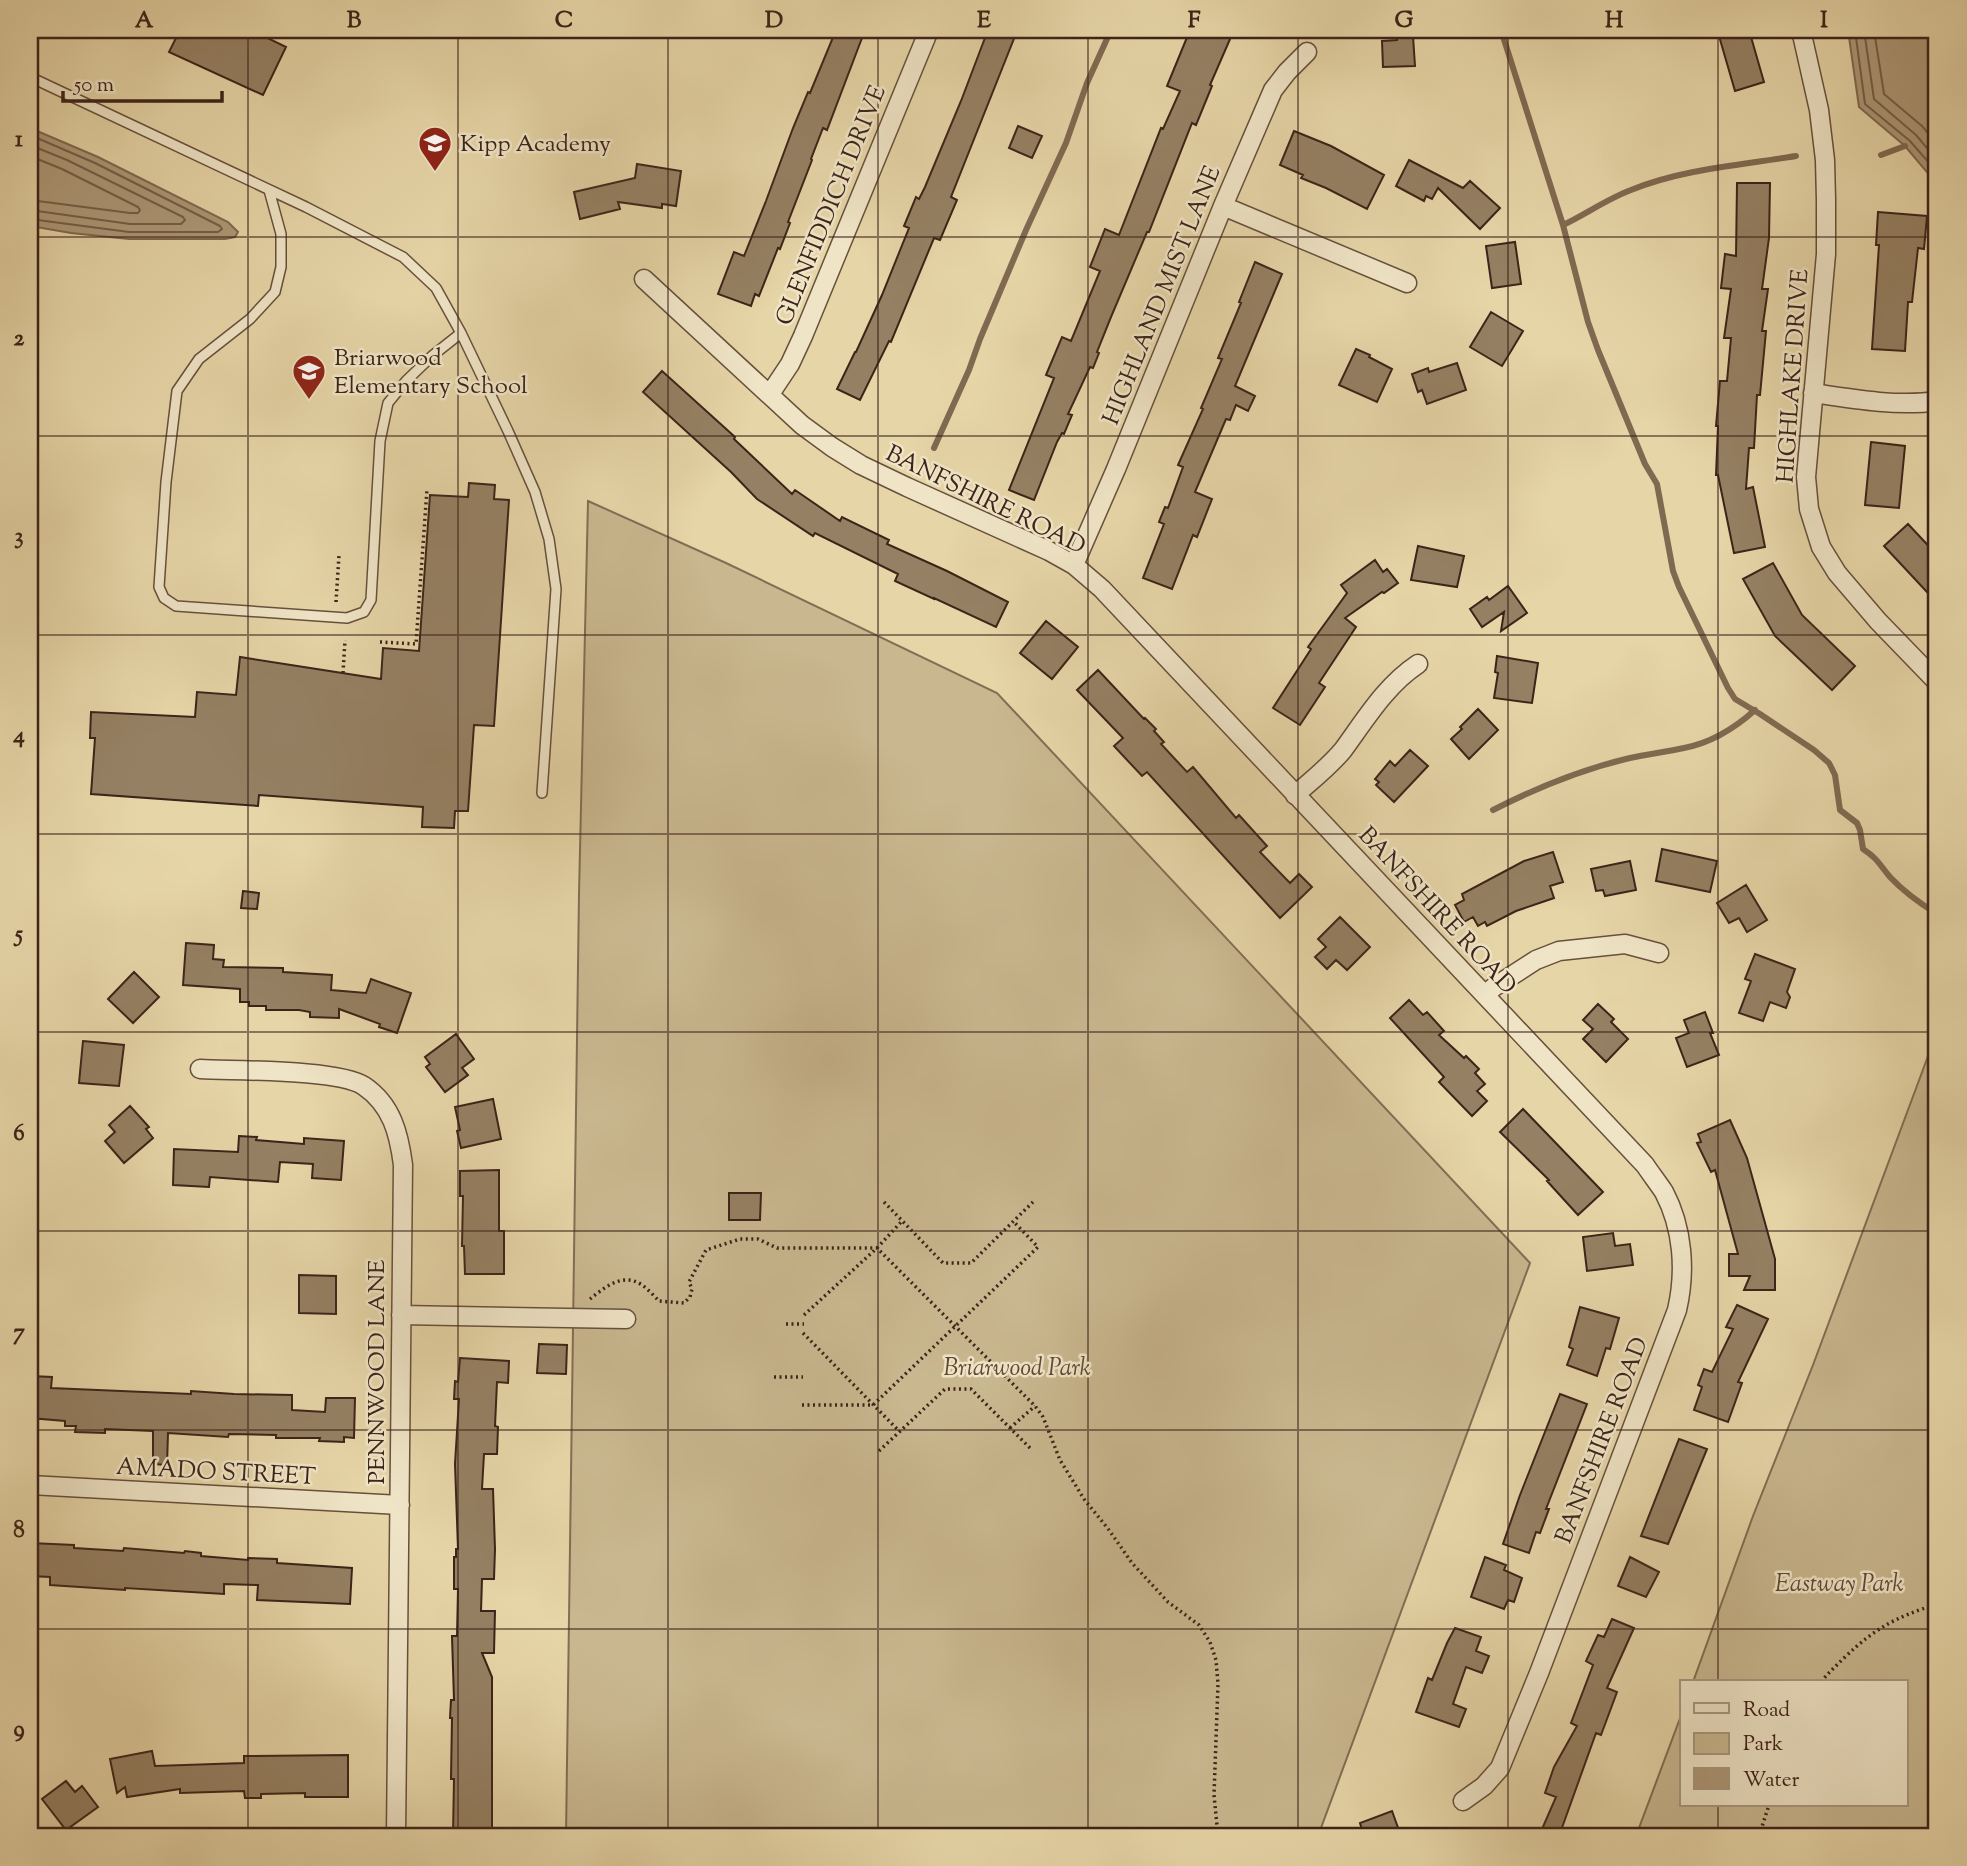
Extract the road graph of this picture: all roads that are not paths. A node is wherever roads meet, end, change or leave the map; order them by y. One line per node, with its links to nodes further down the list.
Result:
1 (929, 30): 11 (street, GLENFIDDICH DRIVE)
2 (1801, 30): 10 (street, HIGHLAKE DRIVE)
3 (1307, 52): 6 (street, HIGHLAND MIST LANE)
4 (30, 77): 5 (lane)
5 (269, 190): 9 (lane); 9 (lane)
6 (1223, 206): 8 (street); 13 (street, HIGHLAND MIST LANE)
7 (644, 279): 11 (street, BANFSHIRE ROAD)
8 (1407, 283)
9 (461, 333): 16 (lane)
10 (1813, 393): 12 (street); 15 (street, HIGHLAKE DRIVE)
11 (770, 394): 13 (street, BANFSHIRE ROAD)
12 (1937, 401)
13 (1074, 565): 17 (street, BANFSHIRE ROAD)
14 (1418, 664): 17 (street)
15 (1937, 682)
16 (542, 793)
17 (1295, 794): 19 (street, BANFSHIRE ROAD)
18 (1659, 953): 19 (street)
19 (1485, 995): 25 (street, BANFSHIRE ROAD)
20 (200, 1069): 21 (street, PENNWOOD LANE)
21 (401, 1315): 22 (street); 24 (street, PENNWOOD LANE)
22 (626, 1319)
23 (30, 1485): 24 (street, AMADO STREET)
24 (400, 1505): 26 (street, PENNWOOD LANE)
25 (1463, 1801)
26 (396, 1836)

